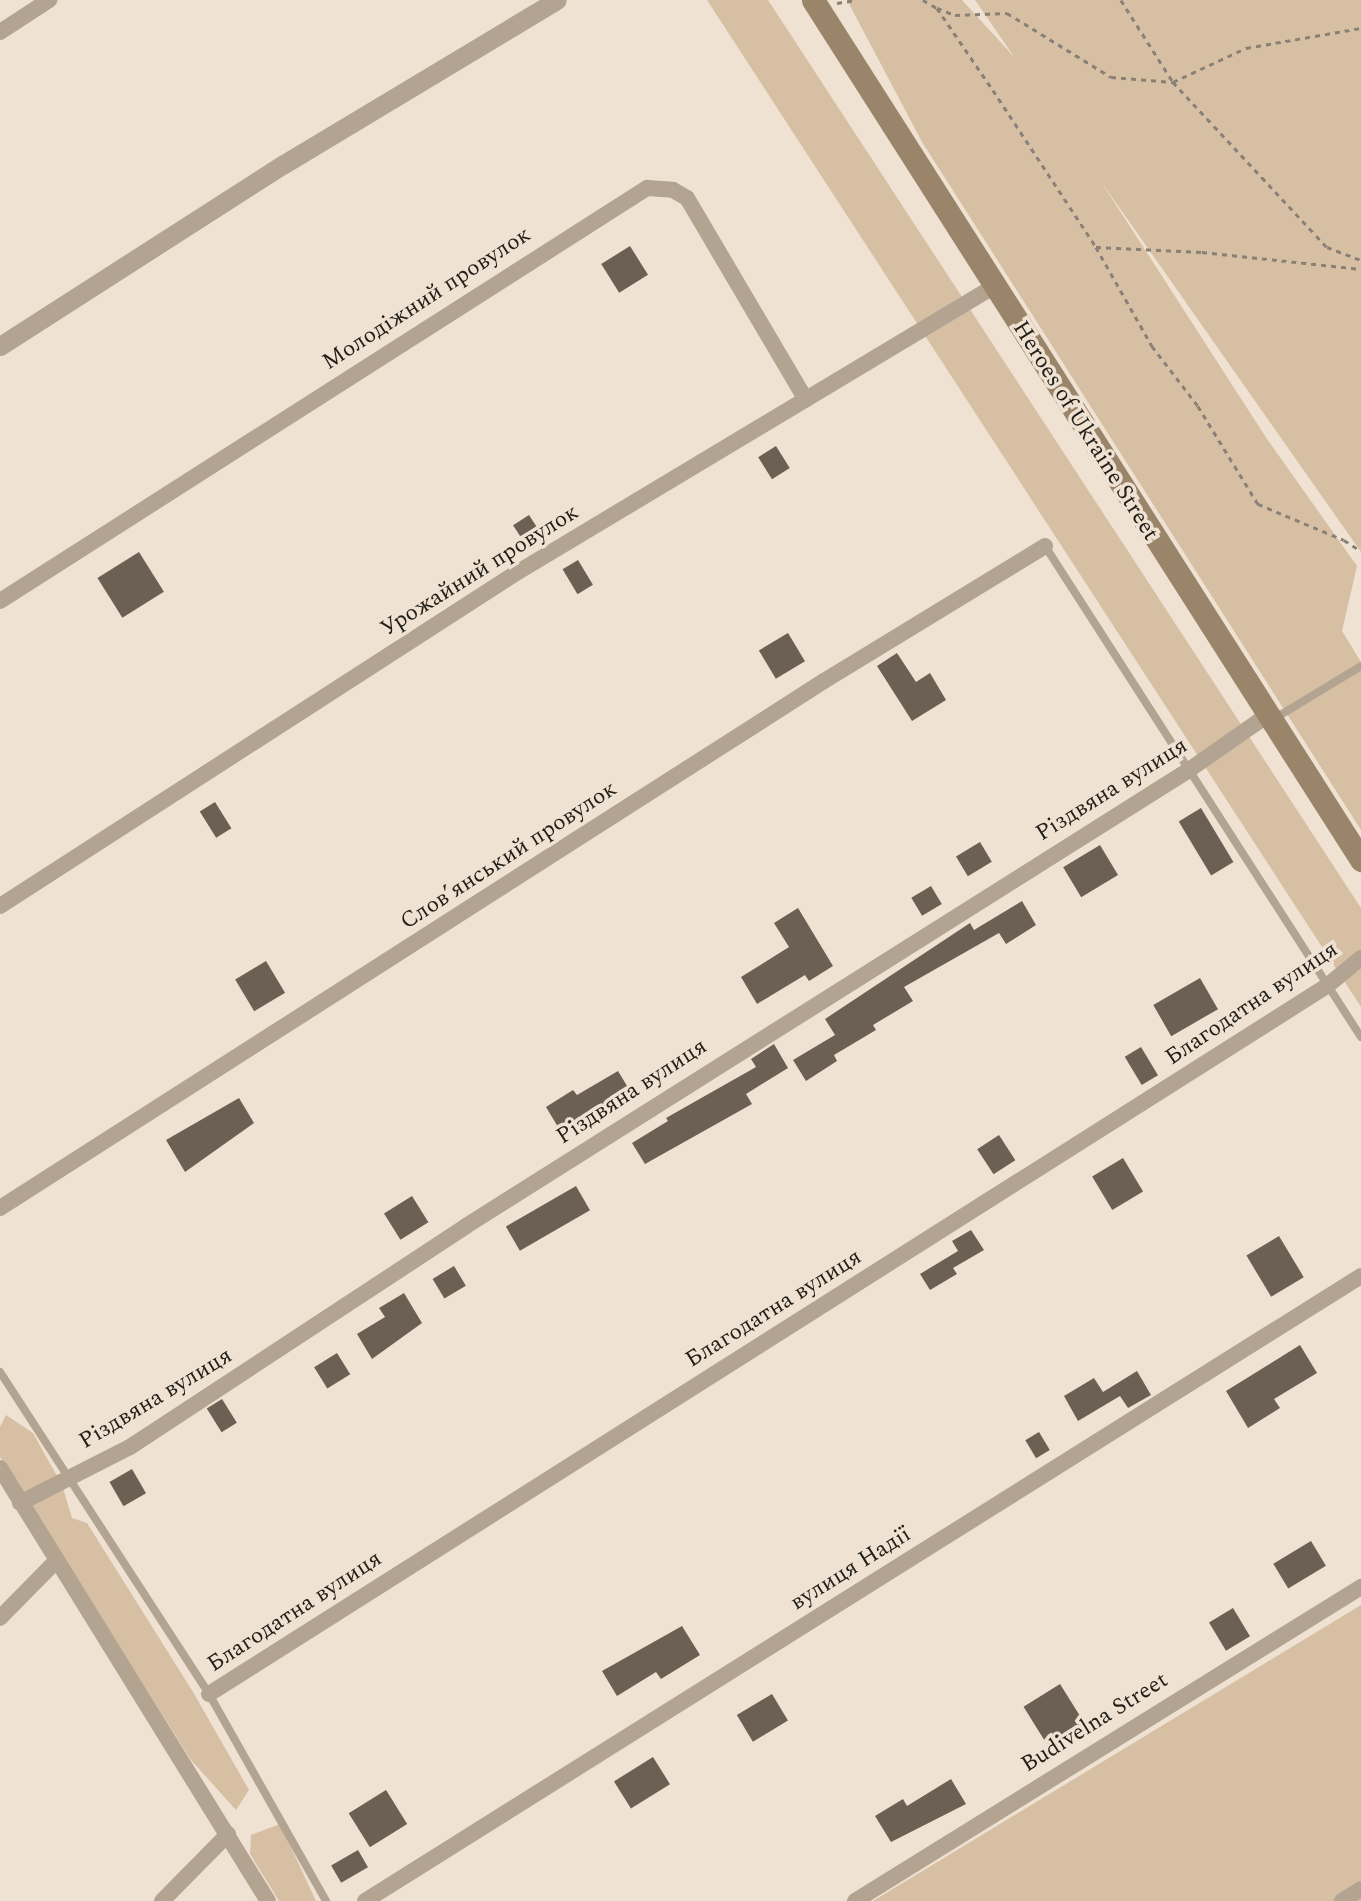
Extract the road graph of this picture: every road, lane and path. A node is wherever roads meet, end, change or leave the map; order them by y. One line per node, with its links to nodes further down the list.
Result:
1 (48, 0): 8 (street)
2 (557, 0): 14 (street)
3 (813, 0): 13 (main road, Heroes of Ukraine Street)
4 (923, 0): 6 (path)
5 (1121, 0): 9 (path)
6 (937, 8): 9 (path); 10 (path)
7 (1361, 28): 9 (path)
8 (0, 32)
9 (1173, 82): 11 (path)
10 (1096, 247): 12 (path); 17 (path)
11 (1361, 260)
12 (1361, 269)
13 (993, 286): 15 (street, Урожайний провулок); 20 (main road, Heroes of Ukraine Street)
14 (0, 346)
15 (806, 400): 18 (street, Молодіжний провулок); 23 (street, Урожайний провулок)
16 (1045, 547): 21 (lane); 27 (street, Словʼянський провулок)
17 (1361, 551)
18 (0, 601)
19 (1361, 666): 20 (lane)
20 (1268, 718): 21 (street, Різдвяна вулиця); 22 (main road, Heroes of Ukraine Street)
21 (1189, 770): 25 (lane); 31 (street, Різдвяна вулиця)
22 (1361, 860)
23 (0, 906)
24 (1361, 958): 25 (street, Благодатна вулиця)
25 (1327, 986): 26 (lane); 36 (street, Благодатна вулиця)
26 (1361, 1037)
27 (0, 1208)
28 (1361, 1276): 42 (street, вулиця Надії)
29 (0, 1372): 31 (lane)
30 (0, 1468): 32 (street)
31 (71, 1477): 32 (street, Різдвяна вулиця); 36 (lane)
32 (20, 1503): 33 (street)
33 (55, 1562): 35 (street); 37 (street)
34 (1361, 1587): 43 (street, Budivelna Street)
35 (0, 1618)
36 (209, 1694): 41 (lane)
37 (229, 1834): 39 (street); 40 (street)
38 (1361, 1889): 44 (street)
39 (162, 1901)
40 (268, 1901)
41 (326, 1901)
42 (365, 1901)
43 (855, 1901)
44 (1342, 1901)

